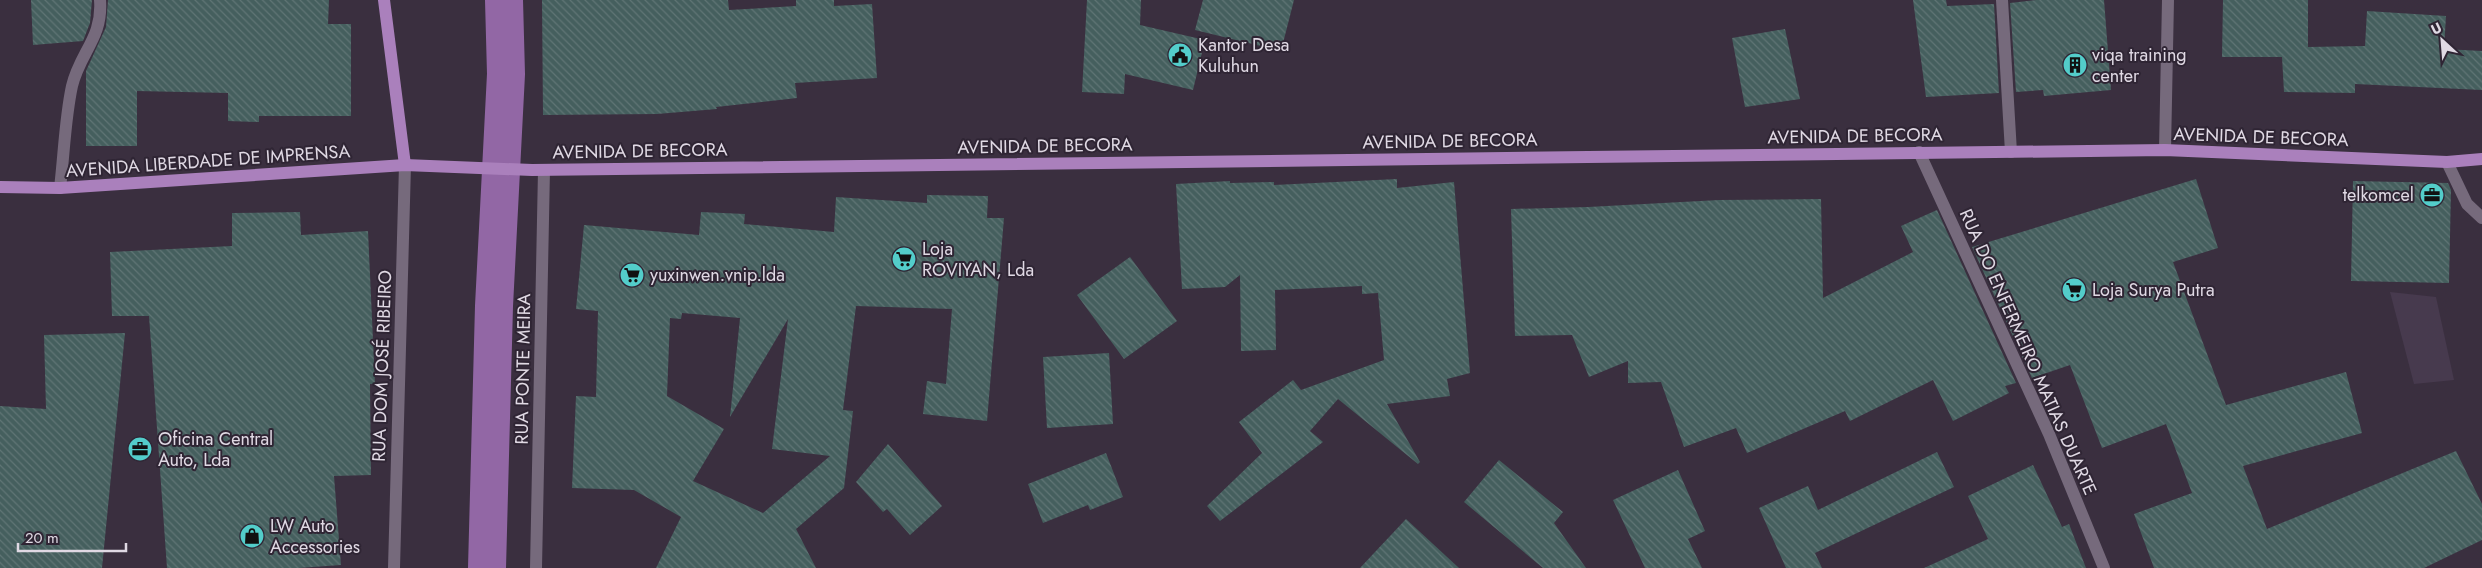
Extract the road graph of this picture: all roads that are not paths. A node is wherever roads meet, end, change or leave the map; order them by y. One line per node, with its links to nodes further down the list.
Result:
1 (100, 0): 13 (street)
2 (384, 0): 10 (main road)
3 (2002, 0): 7 (street)
4 (2168, 0): 5 (street)
5 (2165, 150): 7 (main road, AVENIDA DE BECORA); 9 (main road, AVENIDA DE BECORA)
6 (1919, 152): 7 (main road, AVENIDA DE BECORA); 11 (main road, AVENIDA DE BECORA); 17 (street, RUA DO ENFERMEIRO MATIAS DUARTE)
7 (2011, 152)
8 (2482, 159): 9 (main road, AVENIDA DE BECORA)
9 (2448, 162): 14 (street)
10 (412, 165): 11 (main road, AVENIDA DE BECORA); 13 (main road, AVENIDA LIBERDADE DE IMPRENSA); 15 (street, RUA DOM JOSÉ RIBEIRO)
11 (538, 170): 16 (street, RUA PONTE MEIRA)
12 (0, 187): 13 (main road, AVENIDA LIBERDADE DE IMPRENSA)
13 (60, 188)
14 (2482, 218)
15 (394, 568)
16 (536, 568)
17 (2104, 568)

